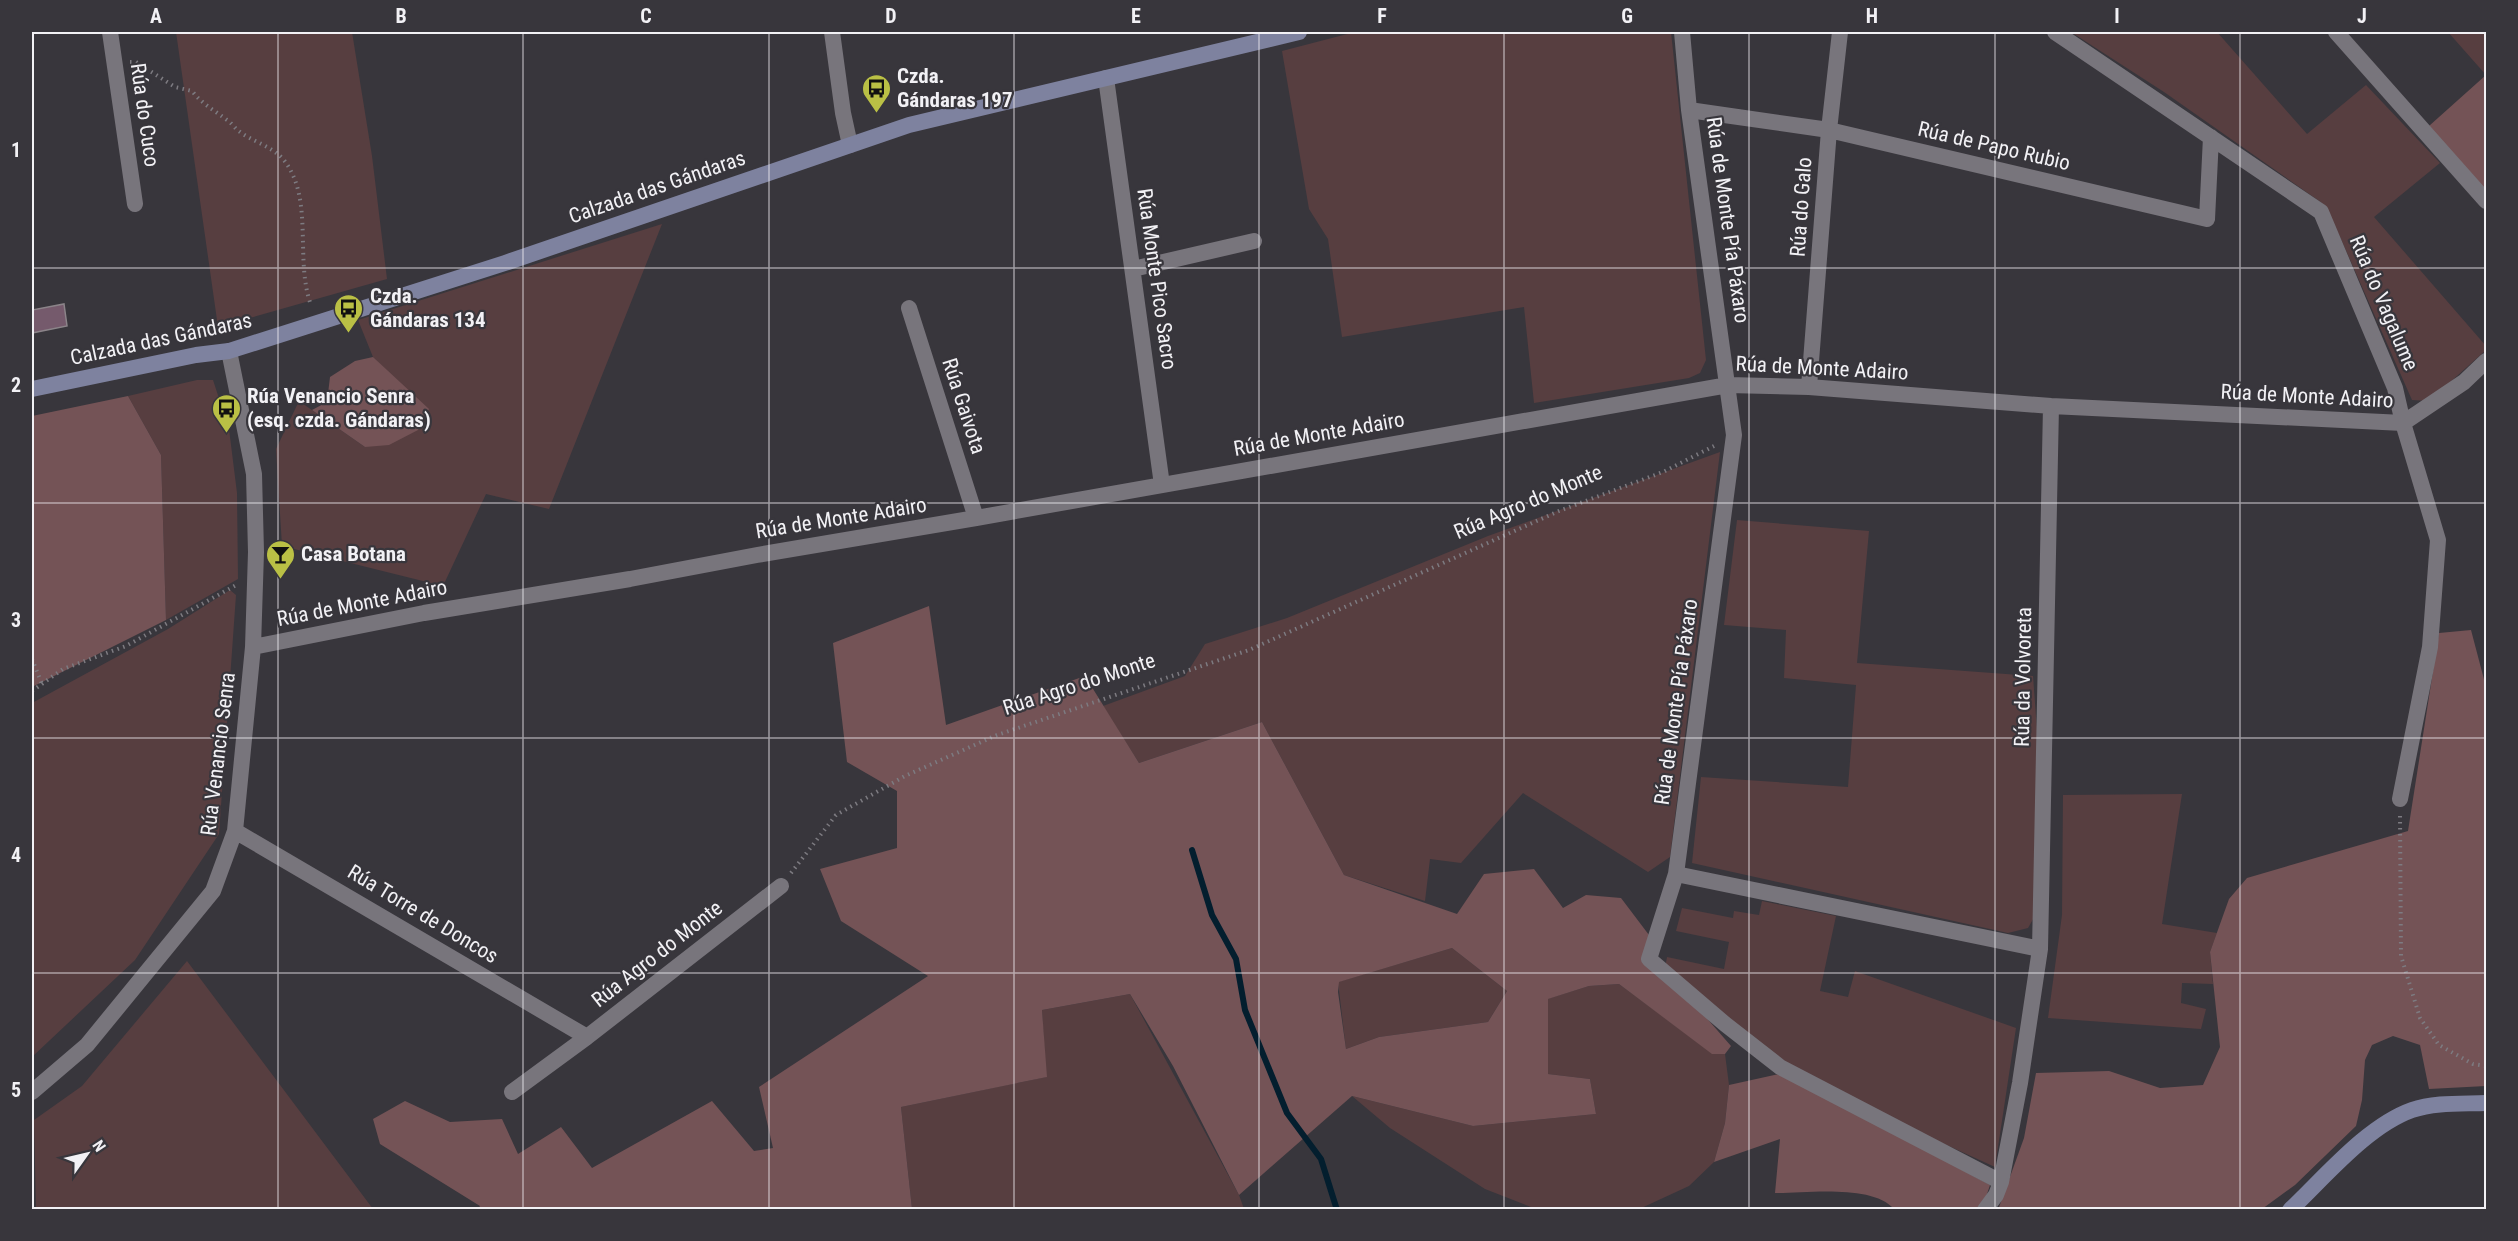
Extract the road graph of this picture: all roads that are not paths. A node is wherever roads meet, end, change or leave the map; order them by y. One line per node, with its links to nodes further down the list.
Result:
1 (110, 32): 14 (street, Rúa do Cuco)
2 (832, 32): 12 (street)
3 (1299, 32): 8 (main road, Calzada das Gándaras)
4 (1682, 32): 9 (street, Rúa de Monte Pía Páxaro)
5 (1840, 32): 10 (street, Rúa do Galo)
6 (2055, 32): 11 (street, Rúa do Vagalume)
7 (2336, 32): 13 (street)
8 (1106, 78): 12 (main road, Calzada das Gándaras); 16 (street, Rúa Monte Pico Sacro)
9 (1689, 110): 10 (street, Rúa de Papo Rubio); 20 (street, Rúa de Monte Pía Páxaro)
10 (1829, 130): 11 (street, Rúa de Papo Rubio); 21 (street, Rúa do Galo)
11 (2211, 137): 24 (street, Rúa do Vagalume)
12 (850, 145): 18 (main road, Calzada das Gándaras)
13 (2487, 201)
14 (135, 204)
15 (1254, 242): 16 (street)
16 (1133, 269): 25 (street, Rúa Monte Pico Sacro)
17 (909, 308): 26 (street, Rúa Gaivota)
18 (229, 351): 22 (main road, Calzada das Gándaras); 27 (street, Rúa Venancio Senra)
19 (2487, 361): 24 (street)
20 (1728, 385): 21 (street, Rúa de Monte Adairo); 25 (street, Rúa de Monte Adairo); 30 (street, Rúa de Monte Pía Páxaro)
21 (1809, 387): 23 (street, Rúa de Monte Adairo)
22 (32, 388)
23 (2051, 406): 24 (street, Rúa de Monte Adairo); 32 (street, Rúa da Volvoreta)
24 (2403, 423): 28 (street, Rúa do Vagalume)
25 (1162, 485): 26 (street, Rúa de Monte Adairo)
26 (976, 518): 27 (street, Rúa de Monte Adairo)
27 (253, 647): 29 (street, Rúa Venancio Senra)
28 (2400, 799)
29 (235, 831): 33 (street, Rúa Torre de Doncos); 34 (street, Rúa Venancio Senra)
30 (1676, 874): 32 (street); 37 (street, Rúa de Monte Pía Páxaro)
31 (782, 886): 33 (street, Rúa Agro do Monte)
32 (2040, 949): 37 (street, Rúa da Volvoreta)
33 (587, 1037): 35 (street, Rúa Agro do Monte)
34 (32, 1092)
35 (512, 1092)
36 (2487, 1103): 39 (main road)
37 (2001, 1182): 38 (street, Rúa da Volvoreta)
38 (1985, 1209)
39 (2290, 1209)

